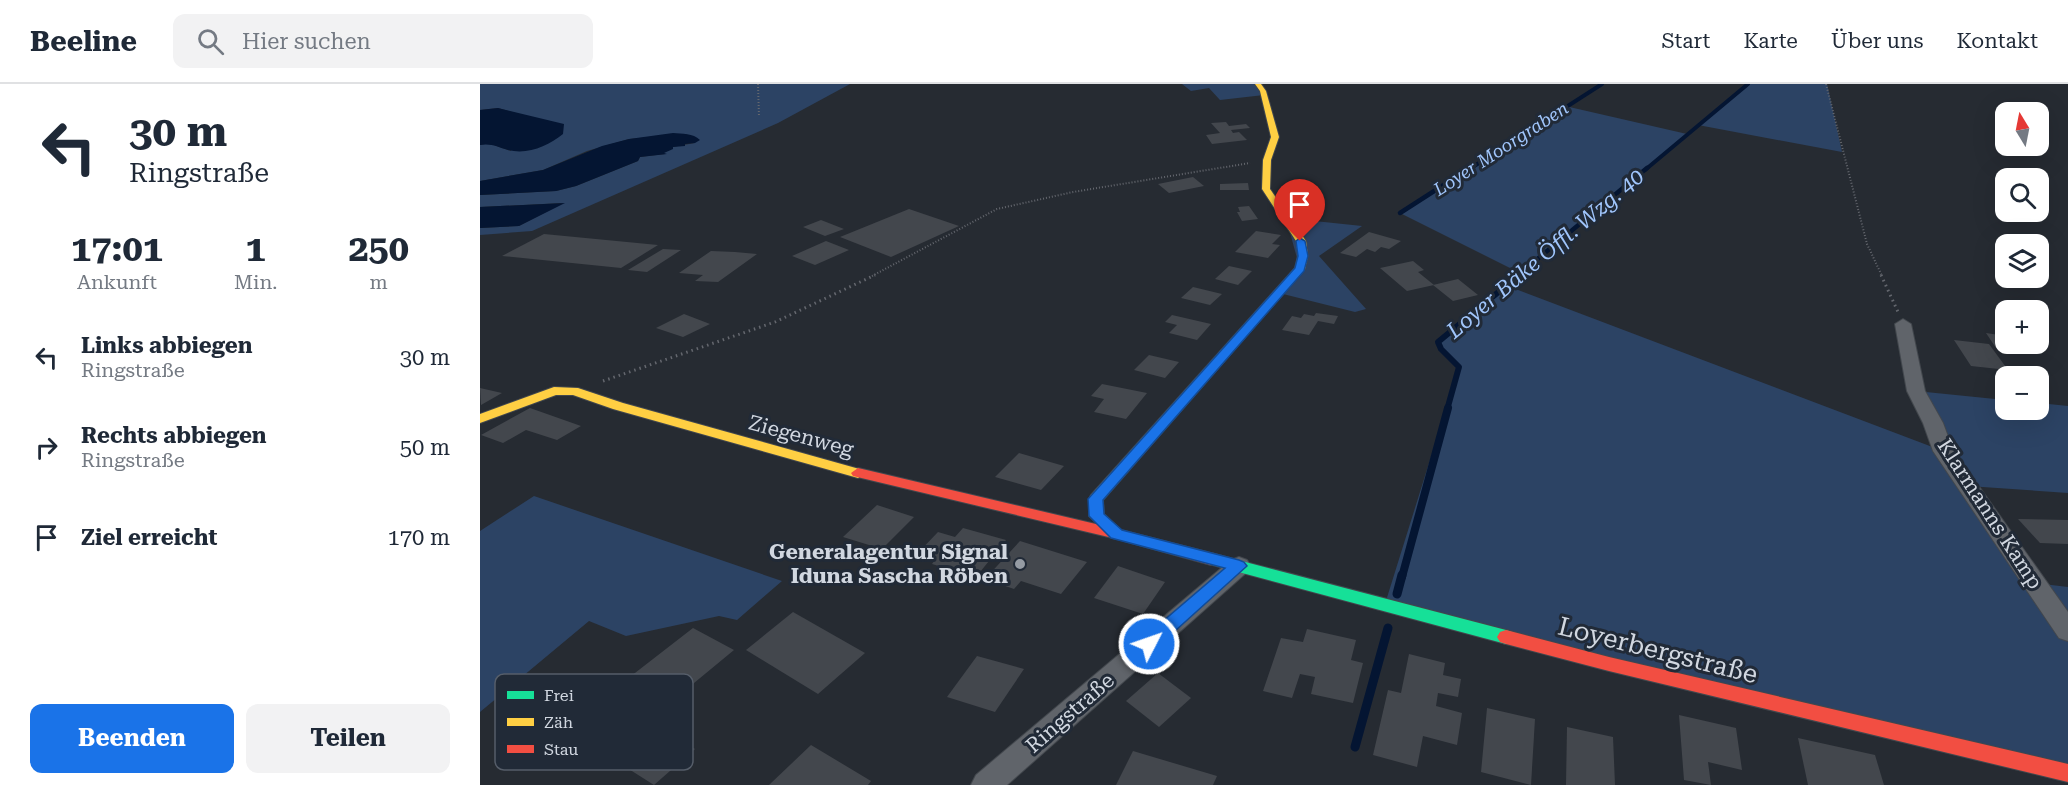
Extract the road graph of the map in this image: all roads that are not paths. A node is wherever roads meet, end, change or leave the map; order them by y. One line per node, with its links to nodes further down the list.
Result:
1 (1258, 84): 4 (street)
2 (1903, 324): 6 (street, Klarmanns Kamp)
3 (480, 419): 4 (street, Ziegenweg)
4 (1117, 534): 5 (street)
5 (1239, 566): 7 (street, Loyerbergstraße); 8 (street, Ringstraße)
6 (2068, 631)
7 (2068, 773)
8 (986, 785)

